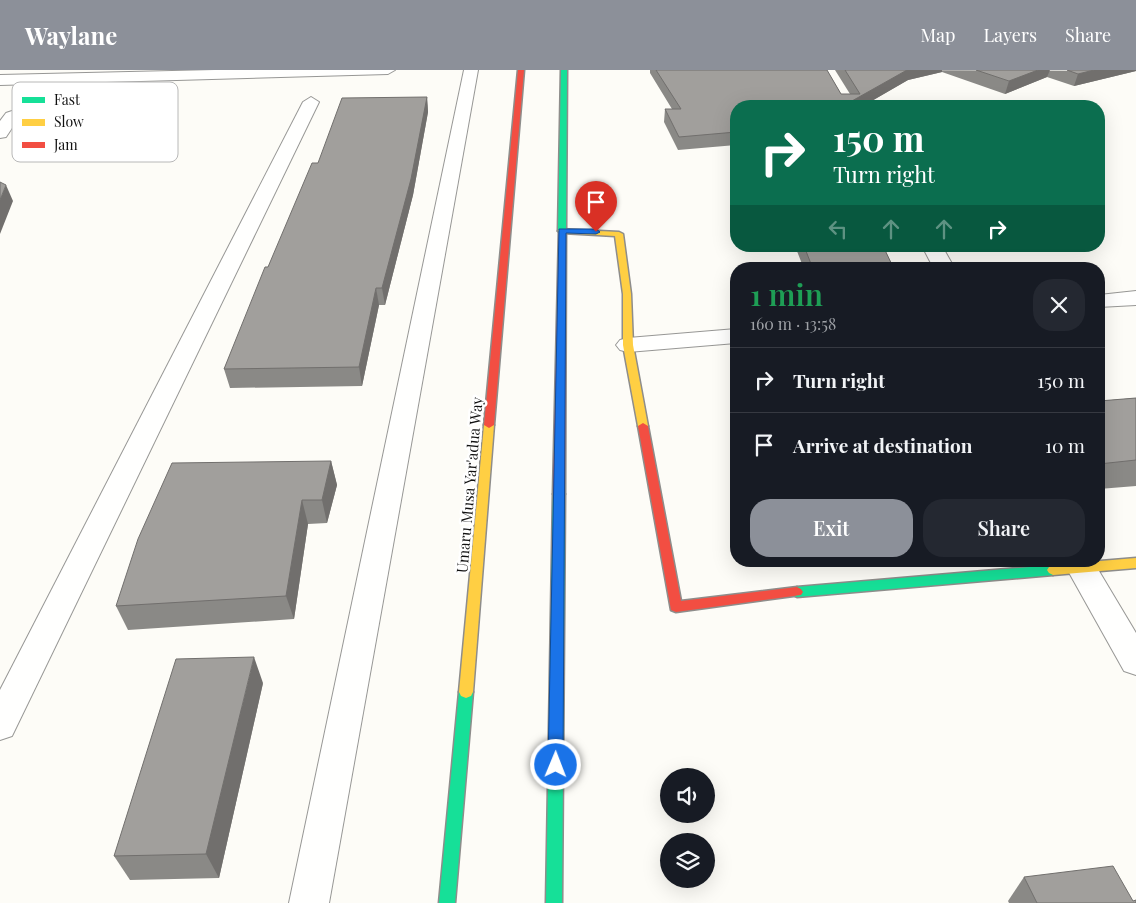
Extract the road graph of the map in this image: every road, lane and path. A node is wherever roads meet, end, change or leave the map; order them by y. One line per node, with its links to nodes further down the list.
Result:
1 (388, 70): 5 (street)
2 (472, 70): 20 (street)
3 (521, 70): 21 (main road, Umaru Musa Yar'adua Way)
4 (564, 70): 9 (main road)
5 (0, 80)
6 (311, 102): 19 (street)
7 (12, 116): 8 (street)
8 (0, 133)
9 (562, 231): 13 (main road); 22 (main road)
10 (1136, 298): 11 (street)
11 (1105, 301)
12 (730, 336): 13 (street)
13 (628, 344): 17 (main road)
14 (1136, 563): 15 (main road)
15 (1105, 566)
16 (1100, 567): 17 (main road)
17 (1082, 569): 18 (street)
18 (1136, 662)
19 (0, 725)
20 (309, 903)
21 (447, 903)
22 (554, 903)

